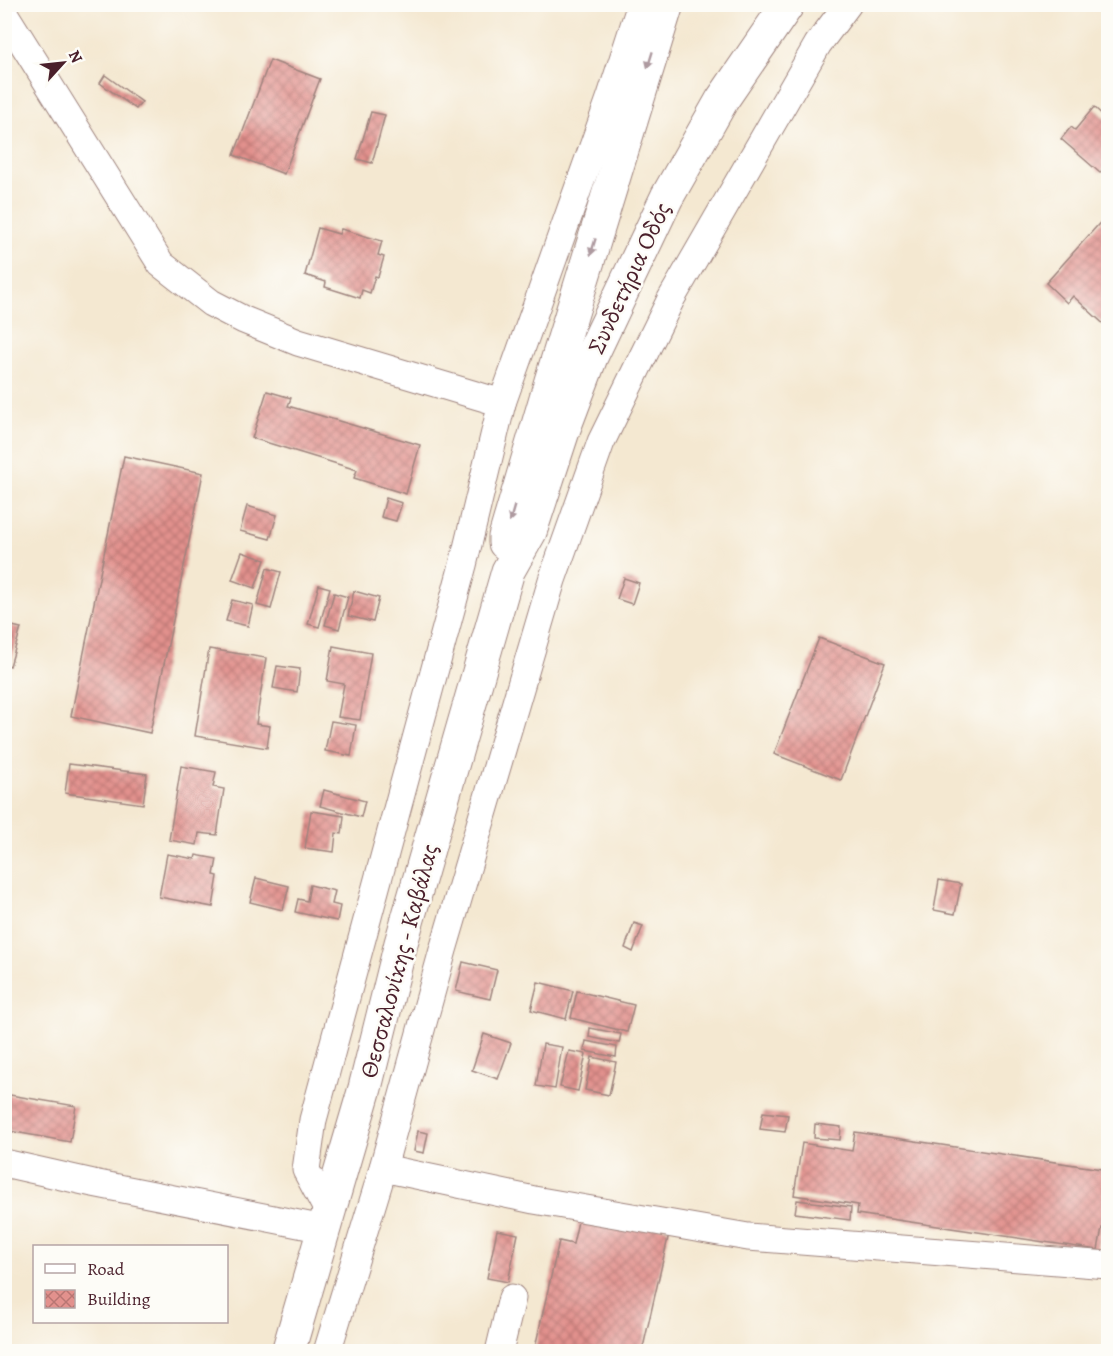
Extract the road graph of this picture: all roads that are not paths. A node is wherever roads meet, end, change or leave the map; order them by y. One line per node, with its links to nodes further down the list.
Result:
1 (641, 4): 6 (street)
2 (667, 4): 7 (main road, one-way to 7)
3 (788, 4): 7 (main road, Συνδετήρια Οδός)
4 (848, 4): 9 (street)
5 (4, 13): 6 (street)
6 (502, 404): 10 (street)
7 (508, 571): 10 (main road, Θεσσαλονίκης - Καβάλας)
8 (4, 1162): 10 (street)
9 (383, 1168): 11 (street); 14 (street)
10 (326, 1221): 13 (main road, Θεσσαλονίκης - Καβάλας)
11 (1108, 1265)
12 (512, 1298): 15 (street)
13 (288, 1352)
14 (327, 1352)
15 (500, 1352)

